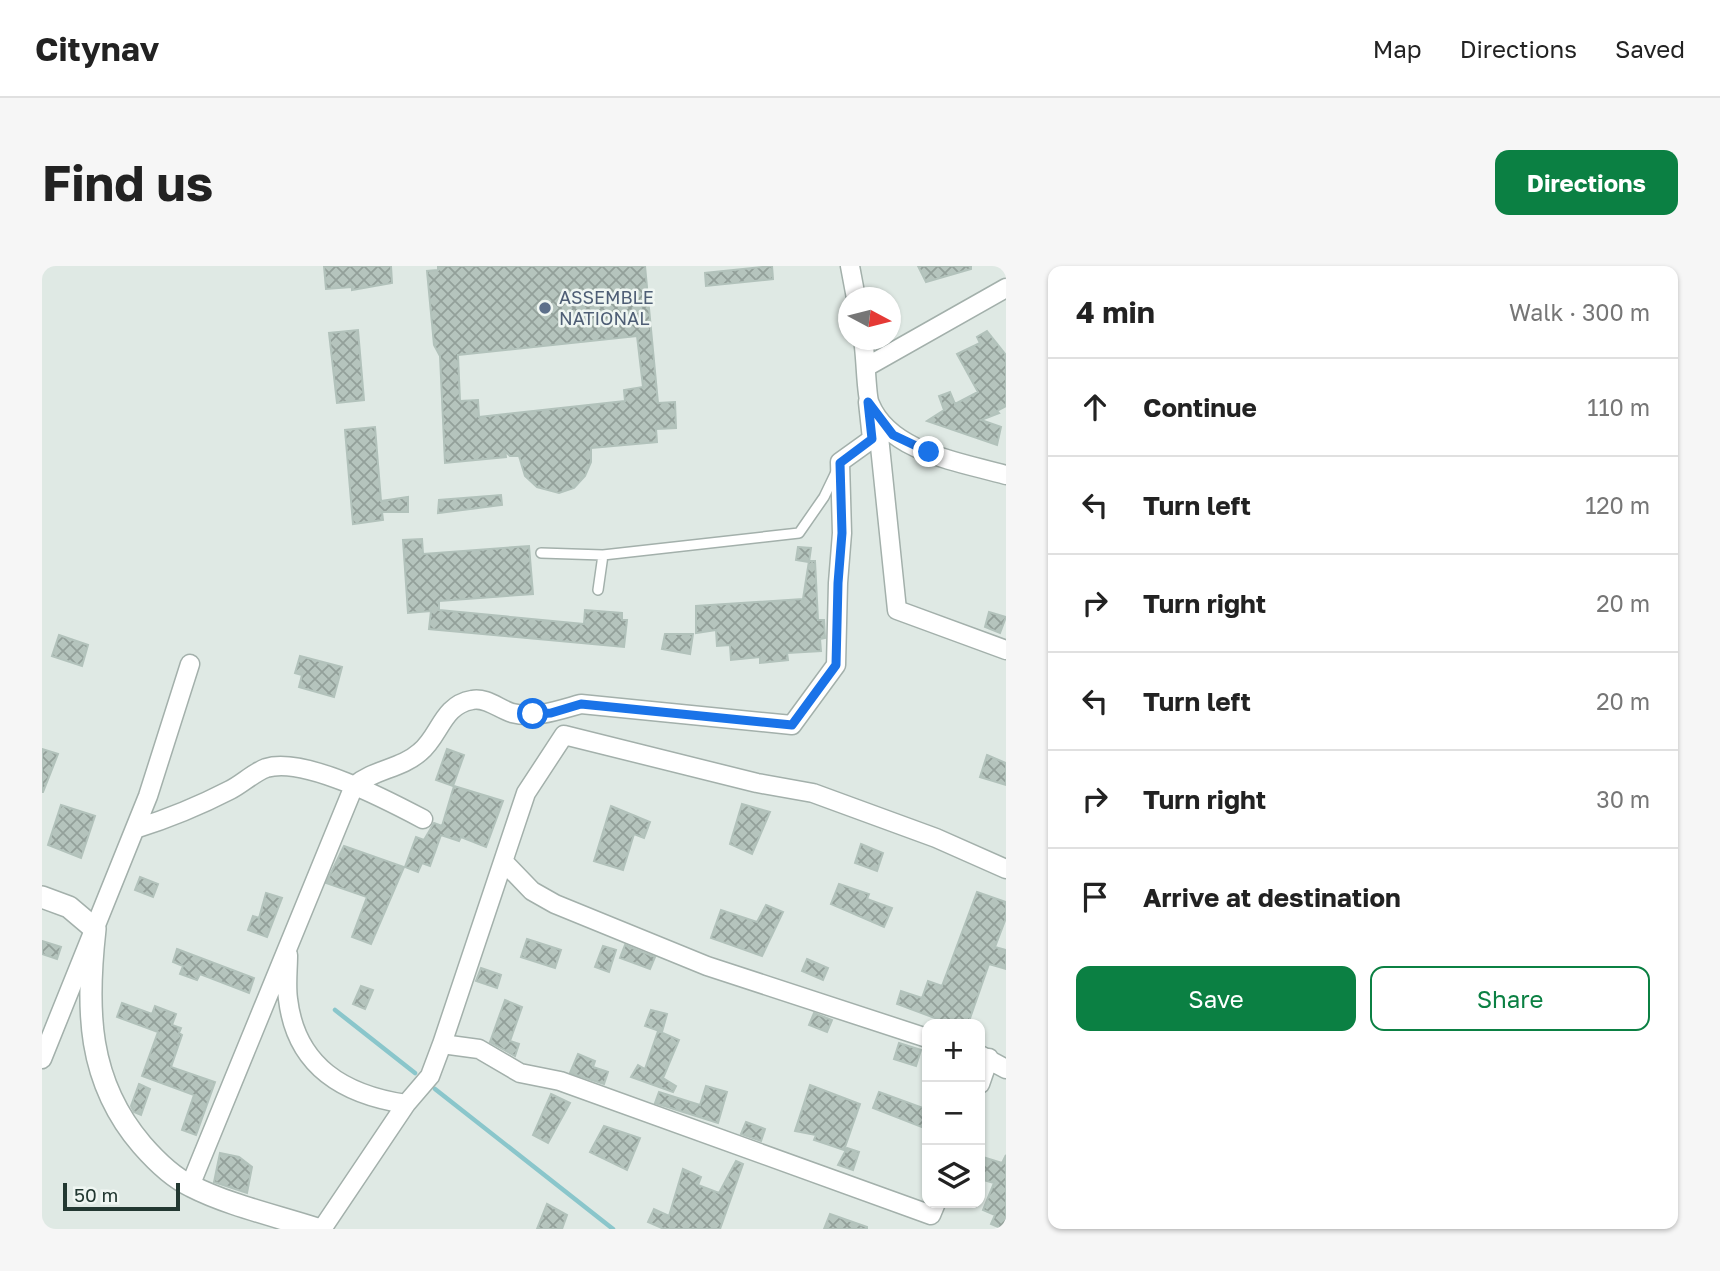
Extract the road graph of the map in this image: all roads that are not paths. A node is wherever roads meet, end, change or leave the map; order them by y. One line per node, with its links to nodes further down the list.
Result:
1 (850, 266): 2 (street)
2 (854, 287)
3 (1006, 288): 5 (street)
4 (865, 350): 5 (street)
5 (868, 366): 6 (street)
6 (872, 409): 7 (street); 8 (street); 12 (street)
7 (840, 463): 10 (lane); 14 (street)
8 (1006, 475)
9 (541, 553): 10 (lane)
10 (603, 555): 11 (lane)
11 (598, 590)
12 (1006, 650)
13 (190, 664): 16 (street)
14 (354, 786): 15 (street); 16 (street); 21 (street)
15 (423, 819)
16 (135, 829): 20 (street)
17 (504, 862): 18 (street); 22 (street); 23 (street)
18 (1006, 869)
19 (42, 897): 20 (street)
20 (95, 929): 25 (street); 28 (street)
21 (288, 945): 27 (street); 28 (street)
22 (922, 1036)
23 (442, 1044): 27 (street); 29 (street)
24 (985, 1057): 26 (street)
25 (42, 1059)
26 (1006, 1069)
27 (406, 1104): 30 (street)
28 (190, 1186): 30 (street)
29 (934, 1208)
30 (320, 1229)

